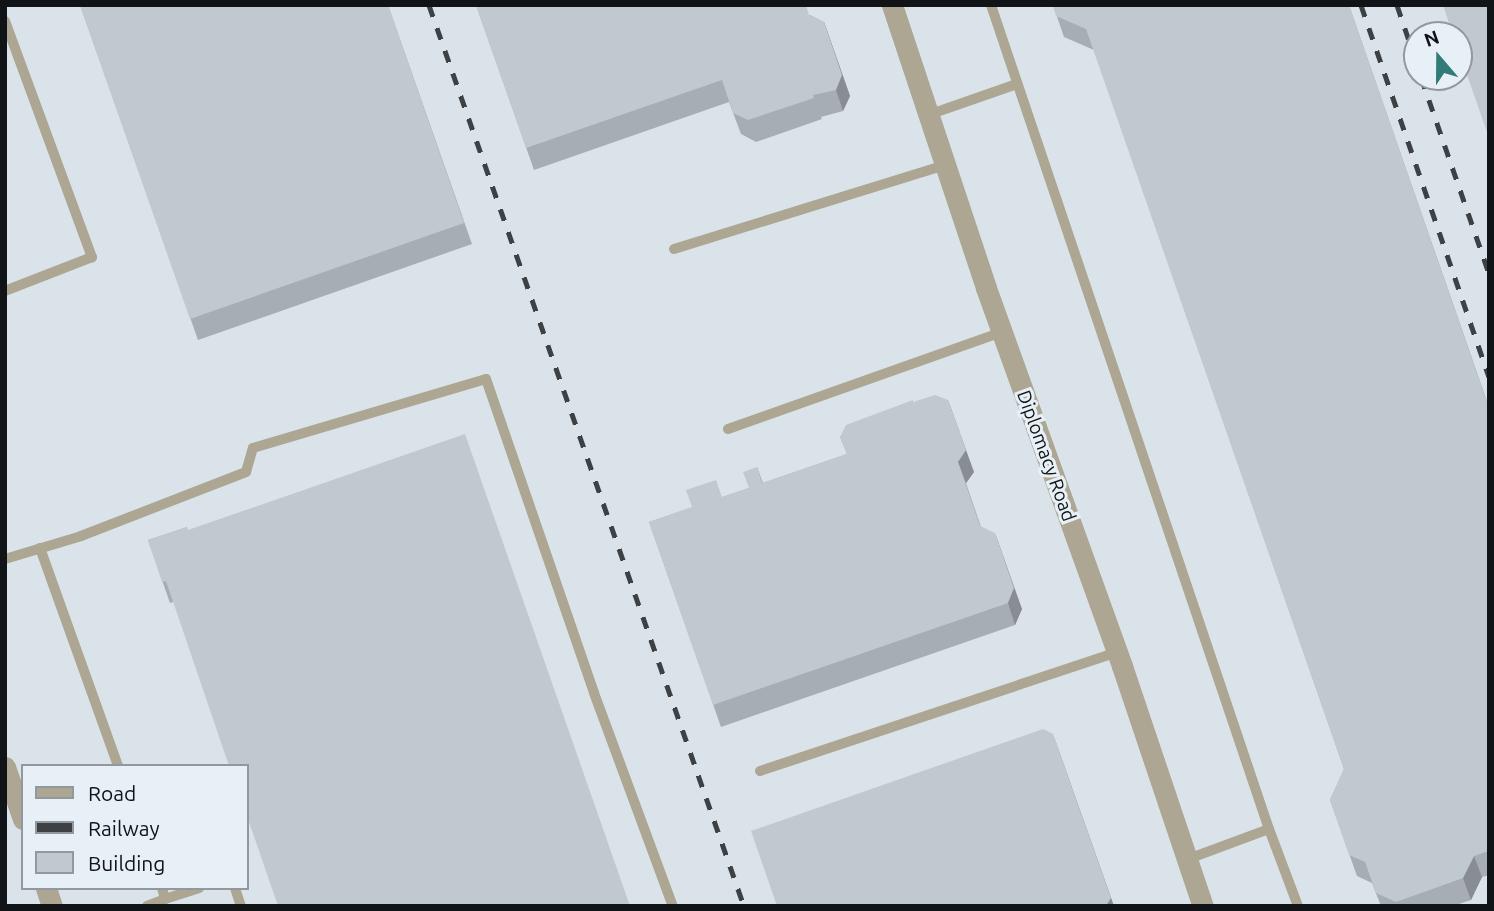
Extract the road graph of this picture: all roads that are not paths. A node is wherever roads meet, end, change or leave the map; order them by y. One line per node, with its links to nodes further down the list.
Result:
1 (892, 5): 5 (street, Diplomacy Road)
2 (991, 5): 4 (lane)
3 (5, 21): 8 (lane)
4 (1017, 84): 5 (lane); 18 (lane)
5 (928, 115): 6 (street, Diplomacy Road)
6 (945, 165): 7 (lane); 9 (street, Diplomacy Road)
7 (674, 249)
8 (5, 290)
9 (1002, 332): 10 (lane); 13 (street, Diplomacy Road)
10 (728, 429)
11 (40, 548): 12 (lane); 14 (lane); 23 (lane)
12 (5, 559)
13 (1117, 652): 16 (lane); 19 (street, Diplomacy Road)
14 (117, 764)
15 (6, 771): 17 (street)
16 (760, 771)
17 (21, 813)
18 (1269, 829): 19 (lane); 25 (lane)
19 (1188, 859): 24 (street, Diplomacy Road)
20 (187, 890): 21 (lane)
21 (163, 894): 22 (lane)
22 (147, 906)
23 (673, 906)
24 (1203, 906)
25 (1298, 906)

